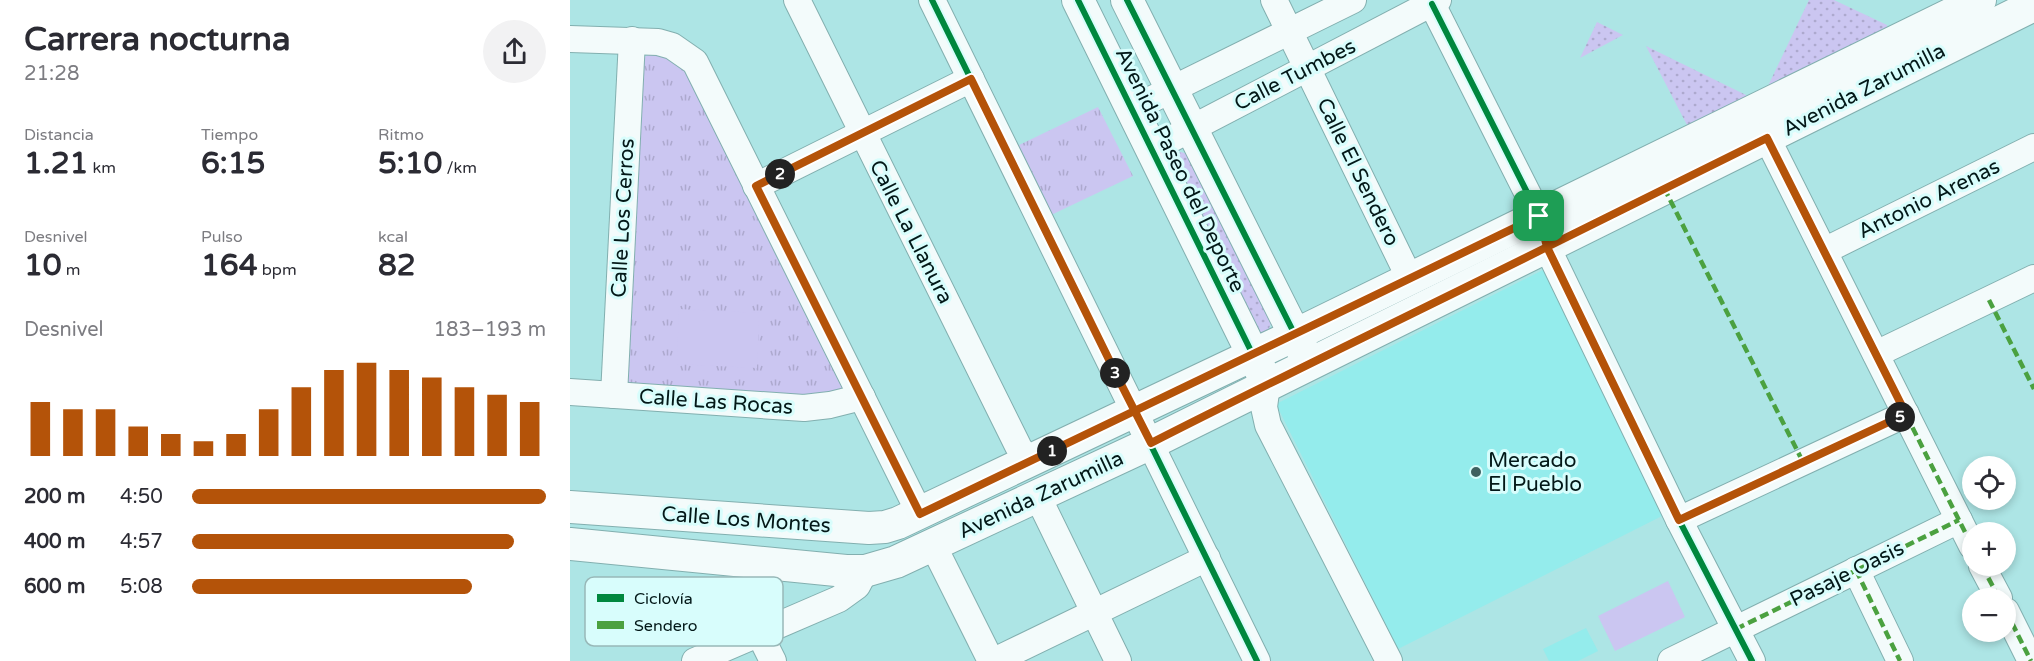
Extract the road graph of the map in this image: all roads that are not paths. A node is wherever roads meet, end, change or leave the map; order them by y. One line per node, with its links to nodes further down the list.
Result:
1 (797, 0): 18 (street, Calle La Llanura)
2 (932, 0): 14 (street)
3 (1078, 0): 16 (main road, Avenida Paseo del Deporte)
4 (1127, 0): 15 (main road, Avenida Paseo del Deporte)
5 (1274, 0): 10 (street, Calle El Sendero)
6 (1353, 0): 10 (street, Calle Tumbes)
7 (1980, 0): 23 (main road, Avenida Zarumilla)
8 (1435, 2): 13 (street, Calle Tumbes); 23 (street)
9 (2034, 5): 19 (main road, Avenida Zarumilla)
10 (1290, 31): 13 (street, Calle El Sendero); 15 (street, Calle Tumbes)
11 (570, 39): 12 (street)
12 (632, 40): 22 (street); 34 (street, Calle Los Cerros)
13 (1307, 69): 17 (street, Calle Tumbes); 27 (street, Calle El Sendero)
14 (971, 79): 18 (street); 36 (street)
15 (1172, 90): 16 (street, Calle Tumbes); 17 (main road, Avenida Paseo del Deporte)
16 (1132, 110): 21 (main road, Avenida Paseo del Deporte)
17 (1191, 129): 21 (street, Calle Tumbes); 28 (main road, Avenida Paseo del Deporte)
18 (862, 134): 22 (street); 39 (street, Calle La Llanura)
19 (1767, 138): 24 (main road, Avenida Zarumilla); 25 (street)
20 (2034, 147): 25 (street, Antonio Arenas)
21 (1152, 149): 30 (main road, Avenida Paseo del Deporte)
22 (756, 186): 35 (street)
23 (1539, 216): 24 (street); 27 (main road, Avenida Zarumilla)
24 (1547, 247): 31 (main road, Avenida Zarumilla); 43 (street)
25 (1824, 251): 29 (street)
26 (2034, 278): 29 (street)
27 (1410, 279): 28 (main road, Avenida Zarumilla)
28 (1295, 335): 30 (main road, Avenida Zarumilla); 31 (main road, Avenida Paseo del Deporte)
29 (1876, 354): 37 (street)
30 (1253, 355): 32 (main road, Avenida Paseo del Deporte); 36 (main road, Avenida Zarumilla)
31 (1309, 363): 32 (main road, Avenida Zarumilla)
32 (1267, 384): 38 (main road, Avenida Zarumilla); 63 (street)
33 (570, 392): 34 (street, Calle Las Rocas)
34 (614, 395): 35 (street, Calle Las Rocas)
35 (862, 397): 42 (street)
36 (1135, 411): 38 (street); 39 (main road, Avenida Zarumilla)
37 (1906, 414): 43 (street); 44 (street)
38 (1151, 443): 40 (main road, Avenida Zarumilla); 48 (street)
39 (1028, 463): 42 (main road, Avenida Zarumilla)
40 (1038, 497): 47 (main road, Avenida Zarumilla); 51 (street)
41 (570, 507): 42 (main road, Calle Los Montes)
42 (920, 514)
43 (1679, 520): 54 (street)
44 (1959, 520): 45 (street); 49 (street, Pasaje Oasis)
45 (1962, 526)
46 (570, 544): 50 (main road, Avenida Zarumilla)
47 (933, 545): 50 (main road, Avenida Zarumilla); 60 (street)
48 (1207, 558): 51 (street); 62 (street)
49 (1856, 570): 54 (street, Pasaje Oasis); 66 (street)
50 (865, 571): 52 (street)
51 (1095, 612): 60 (street); 61 (street)
52 (783, 623)
53 (2016, 628): 57 (street)
54 (1736, 629): 64 (street, Pasaje Oasis); 65 (street)
55 (730, 646): 58 (street)
56 (766, 646): 59 (street)
57 (2030, 652)
58 (696, 661)
59 (773, 661)
60 (992, 661)
61 (1118, 661)
62 (1257, 661)
63 (1389, 661)
64 (1671, 661)
65 (1752, 661)
66 (1900, 661)

